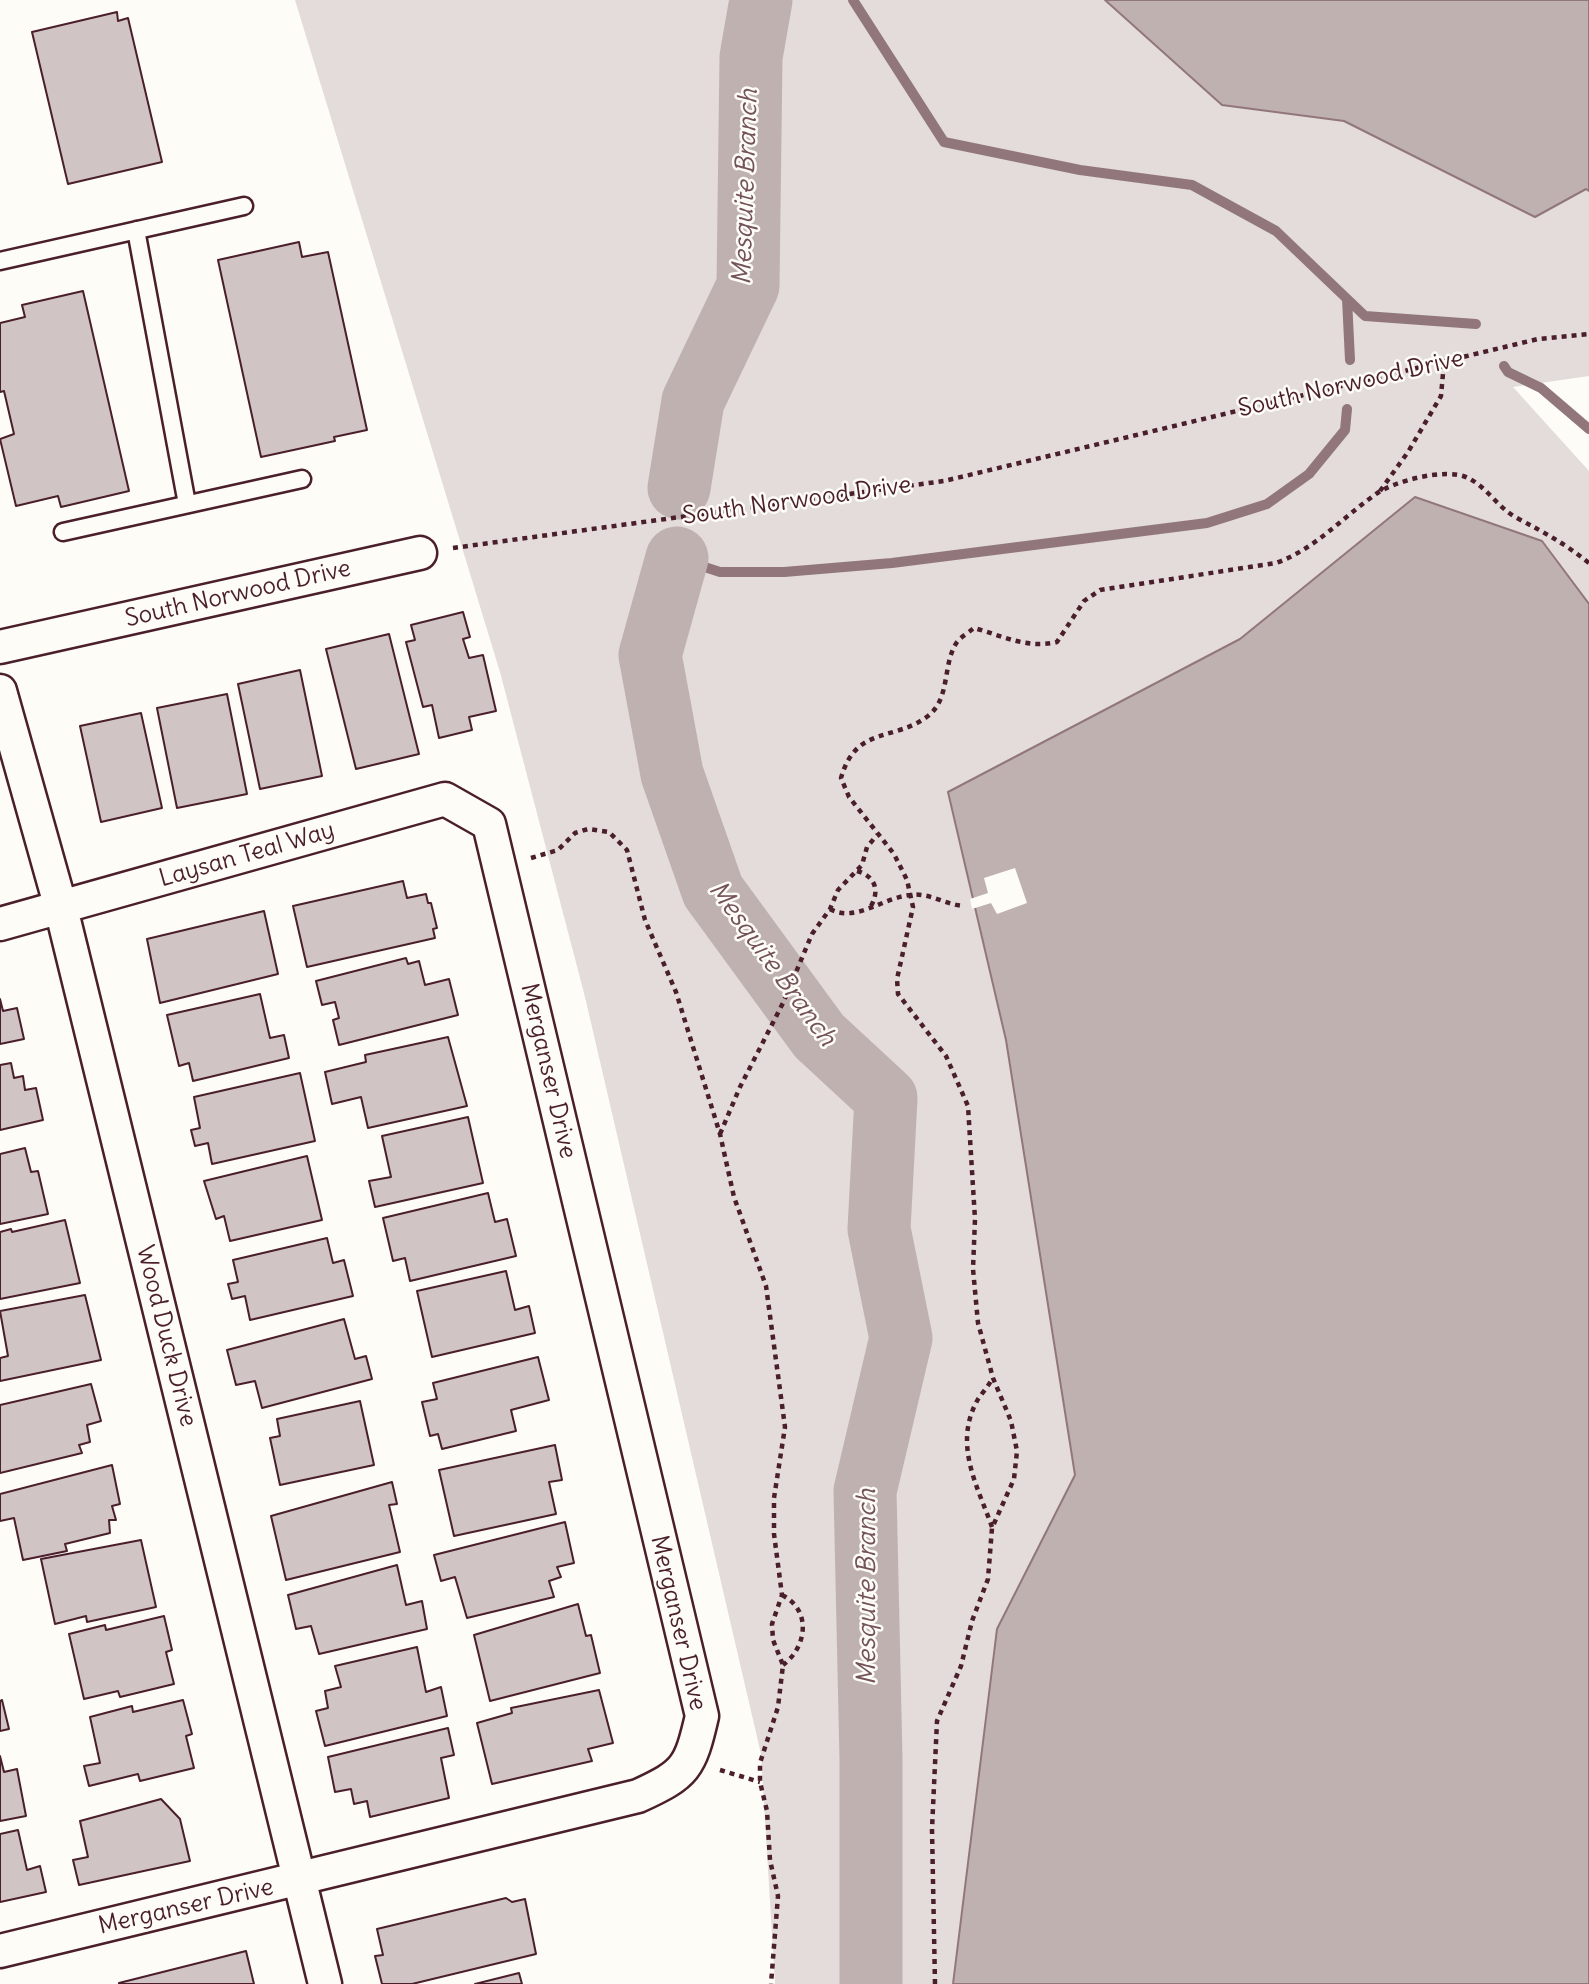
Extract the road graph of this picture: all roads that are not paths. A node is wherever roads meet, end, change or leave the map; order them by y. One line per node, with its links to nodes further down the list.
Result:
1 (244, 206): 2 (lane)
2 (136, 230): 3 (lane); 5 (lane)
3 (0, 261)
4 (302, 479): 5 (lane)
5 (187, 504): 6 (lane)
6 (63, 531)
7 (420, 553): 8 (street, South Norwood Drive)
8 (0, 647)
9 (0, 691): 11 (street, Wood Duck Drive)
10 (489, 824): 11 (street, Laysan Teal Way); 13 (street, Merganser Drive)
11 (61, 908): 12 (street, Laysan Teal Way); 13 (street, Wood Duck Drive)
12 (0, 924)
13 (300, 1880): 14 (street, Merganser Drive); 15 (street, Wood Duck Drive)
14 (0, 1951)
15 (326, 1984)

